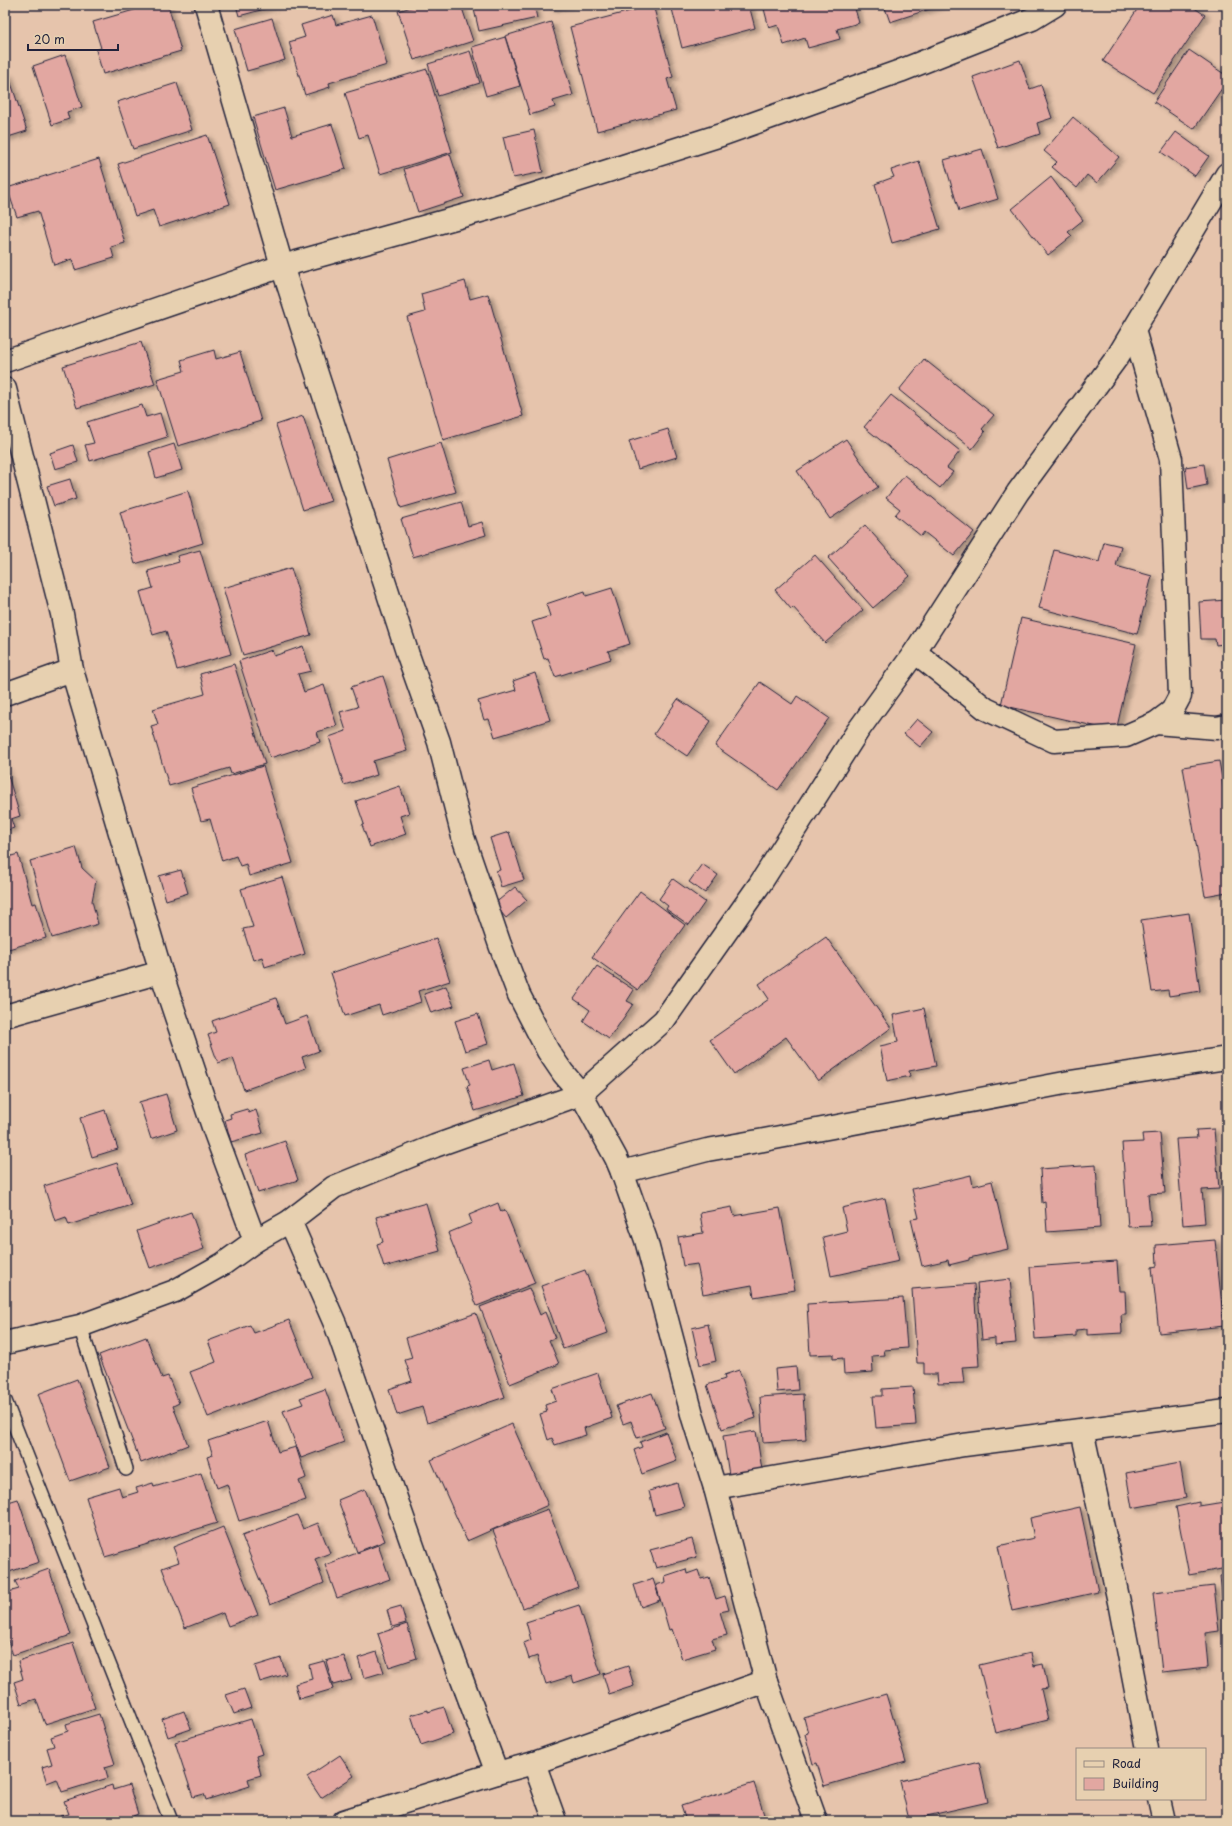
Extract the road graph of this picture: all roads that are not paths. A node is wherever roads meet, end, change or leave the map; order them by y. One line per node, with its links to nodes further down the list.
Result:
1 (206, 5): 4 (street)
2 (1055, 5): 4 (street)
3 (1227, 174): 5 (street)
4 (282, 266): 6 (street); 16 (street)
5 (1134, 330): 8 (street); 11 (street)
6 (5, 361)
7 (5, 389): 9 (street)
8 (914, 652): 11 (street); 16 (street)
9 (72, 670): 10 (street); 13 (street)
10 (5, 694)
11 (1156, 723): 12 (street)
12 (1227, 726)
13 (161, 972): 14 (street); 19 (street)
14 (5, 1016)
15 (1227, 1058): 17 (street)
16 (582, 1094): 17 (street); 18 (street)
17 (622, 1172): 26 (street)
18 (290, 1221): 19 (street); 30 (street)
19 (255, 1241): 20 (street)
20 (80, 1326): 21 (street); 25 (lane)
21 (5, 1343)
22 (5, 1401): 32 (lane)
23 (1227, 1411): 24 (street)
24 (1082, 1430): 26 (street); 28 (street)
25 (126, 1469)
26 (715, 1488): 27 (street)
27 (766, 1681): 29 (street); 35 (street)
28 (1147, 1748)
29 (534, 1763): 30 (street); 34 (street)
30 (497, 1773): 33 (street)
31 (1159, 1800): 36 (street)
32 (171, 1821)
33 (344, 1821)
34 (555, 1821)
35 (816, 1821)
36 (1164, 1821)

